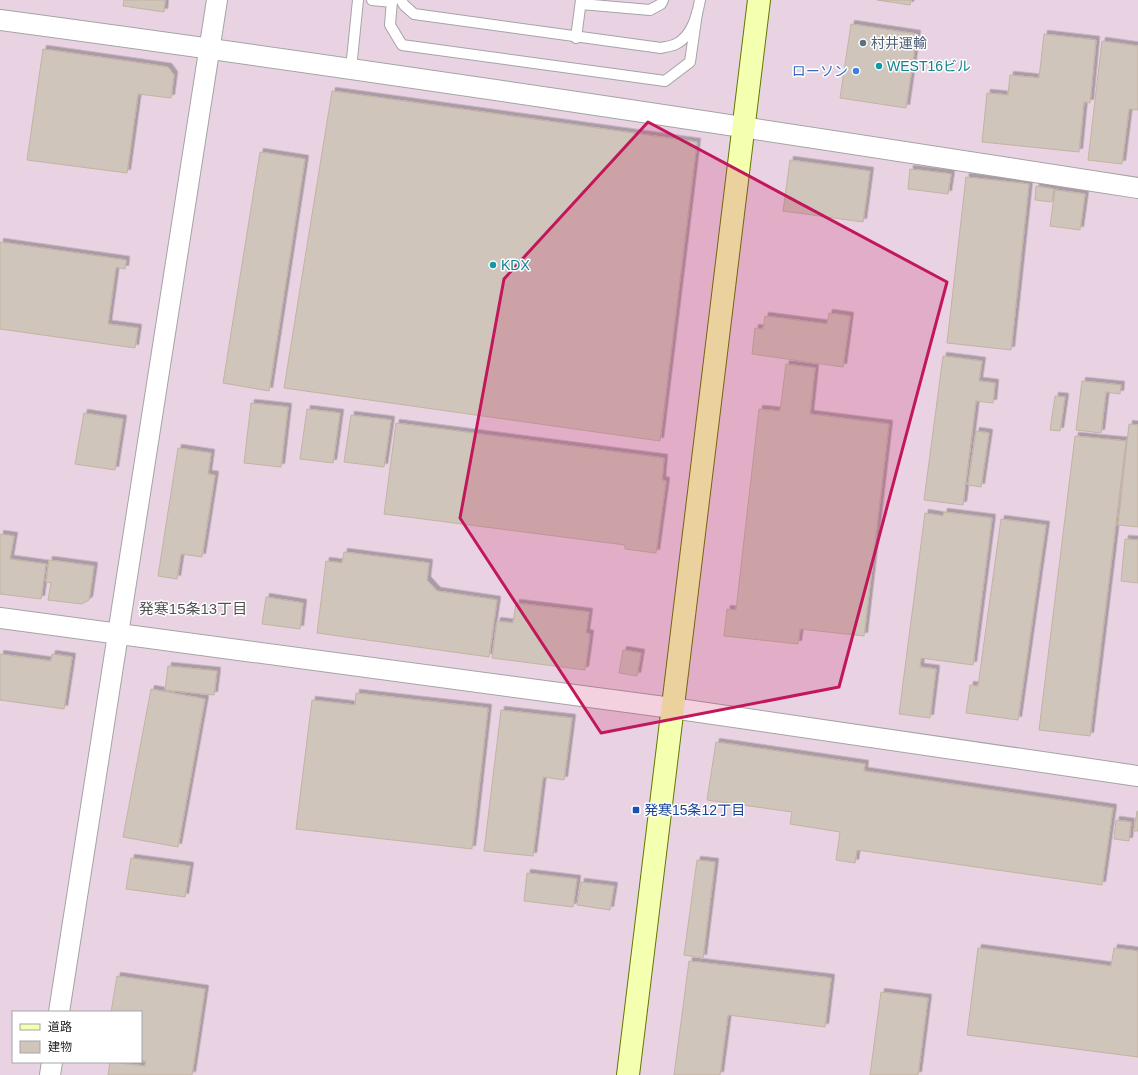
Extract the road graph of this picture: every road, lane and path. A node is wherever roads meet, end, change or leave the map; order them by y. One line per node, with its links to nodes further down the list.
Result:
1 (216, 0): 12 (street)
2 (358, 0): 13 (lane)
3 (372, 0): 7 (lane)
4 (663, 0): 8 (lane)
5 (700, 0): 9 (lane)
6 (759, 0): 14 (street)
7 (395, 1): 9 (lane); 11 (lane)
8 (581, 2): 11 (lane)
9 (697, 13): 11 (lane)
10 (0, 20): 12 (street)
11 (576, 38)
12 (209, 48): 13 (street); 17 (street)
13 (351, 69): 14 (street)
14 (743, 127): 15 (street); 18 (street)
15 (1138, 188)
16 (0, 618): 17 (street)
17 (118, 635): 18 (street); 20 (street)
18 (672, 708): 19 (street); 23 (street)
19 (1138, 776)
20 (59, 1011)
21 (52, 1063): 22 (street)
22 (50, 1075)
23 (628, 1075)

